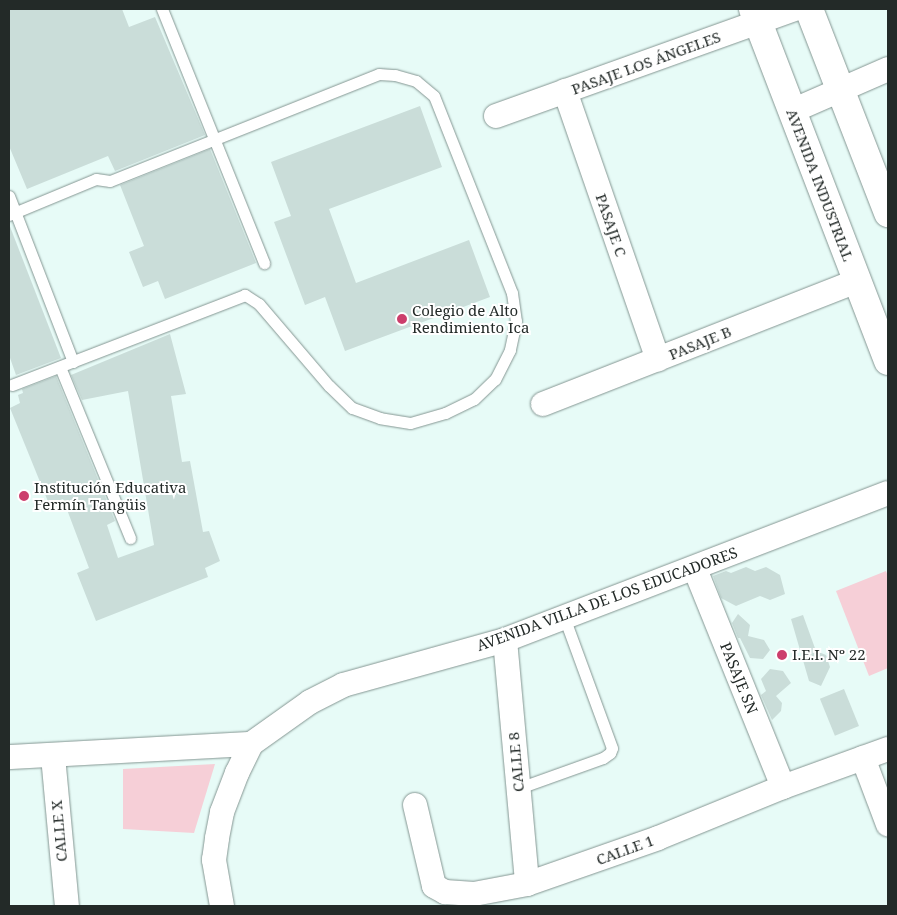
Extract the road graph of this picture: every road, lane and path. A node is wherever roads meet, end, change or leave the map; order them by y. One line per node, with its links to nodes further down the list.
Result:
1 (162, 9): 10 (lane)
2 (795, 9): 4 (street, PASAJE LOS ÁNGELES)
3 (809, 9): 7 (street)
4 (755, 16): 6 (street, PASAJE LOS ÁNGELES); 8 (street, AVENIDA INDUSTRIAL)
5 (888, 69): 7 (street)
6 (565, 91): 9 (street, PASAJE LOS ÁNGELES); 16 (street, PASAJE C)
7 (841, 91): 8 (street); 12 (street)
8 (792, 111): 15 (street, AVENIDA INDUSTRIAL)
9 (496, 116)
10 (216, 138): 13 (lane); 14 (lane); 18 (lane)
11 (9, 196): 13 (lane)
12 (888, 213)
13 (12, 214): 18 (lane)
14 (264, 264)
15 (857, 280): 16 (street, PASAJE B); 17 (street, AVENIDA INDUSTRIAL)
16 (658, 359): 21 (street, PASAJE B)
17 (888, 361)
18 (73, 362): 19 (lane)
19 (60, 367): 20 (lane); 23 (lane)
20 (12, 385)
21 (543, 404)
22 (888, 493): 24 (street, AVENIDA VILLA DE LOS EDUCADORES)
23 (130, 538)
24 (695, 568): 25 (street, AVENIDA VILLA DE LOS EDUCADORES); 32 (street, PASAJE SN)
25 (564, 617): 26 (street, AVENIDA VILLA DE LOS EDUCADORES); 33 (lane)
26 (506, 640): 27 (street, AVENIDA VILLA DE LOS EDUCADORES); 33 (street, CALLE 8)
27 (251, 744): 29 (street); 38 (street)
28 (888, 749): 31 (street, CALLE 1)
29 (52, 756): 30 (street); 37 (street, CALLE X)
30 (9, 757)
31 (863, 758): 32 (street, CALLE 1); 35 (street)
32 (783, 787): 36 (street, CALLE 1)
33 (519, 788): 36 (street, CALLE 8)
34 (415, 805): 36 (street, CALLE 1)
35 (888, 824)
36 (527, 884)
37 (67, 906)
38 (222, 906)

